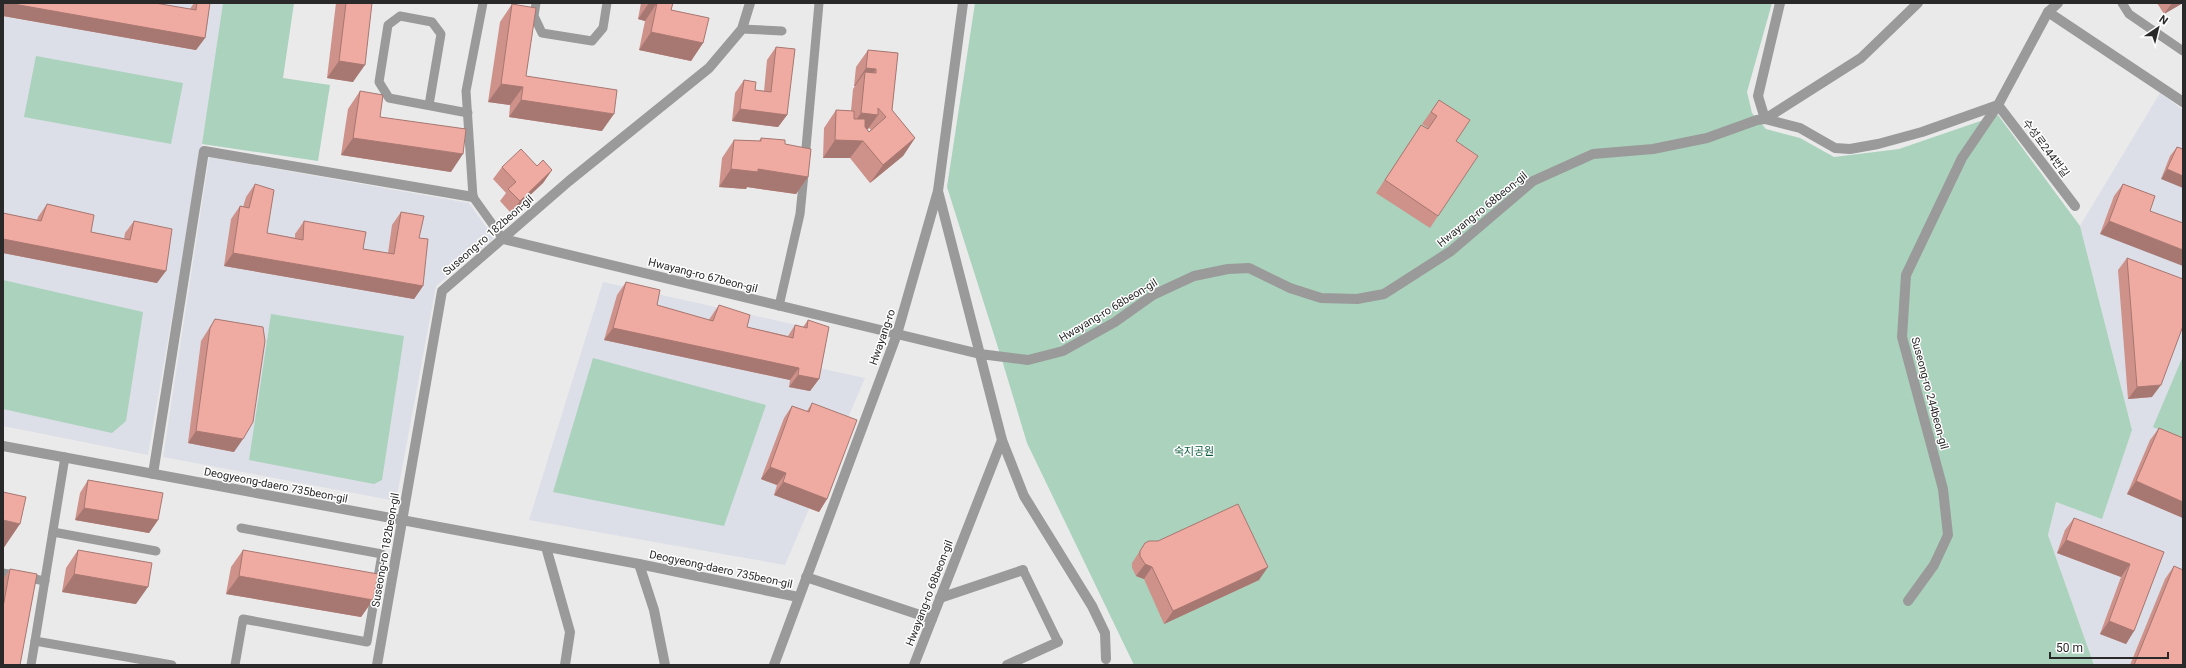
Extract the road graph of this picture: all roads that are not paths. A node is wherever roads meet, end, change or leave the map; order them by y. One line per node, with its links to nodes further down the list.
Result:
1 (483, 3): 18 (lane)
2 (536, 3): 3 (lane)
3 (607, 3)
4 (750, 3): 12 (street, Suseong-ro 182beon-gil)
5 (819, 3): 24 (lane)
6 (963, 3): 20 (street, Hwayang-ro)
7 (1780, 3): 19 (street)
8 (1918, 3): 19 (street)
9 (2058, 3): 11 (street, Suseong-ro 244beon-gil)
10 (2122, 3): 14 (lane)
11 (2048, 12): 15 (street); 17 (street, Suseong-ro 244beon-gil)
12 (742, 29): 13 (lane); 23 (street, Suseong-ro 182beon-gil)
13 (782, 31)
14 (2183, 51)
15 (2183, 102)
16 (430, 105): 16 (lane); 18 (lane)
17 (1998, 106): 19 (street); 22 (street, 수성로244번길); 43 (street, Suseong-ro 244beon-gil)
18 (468, 113): 21 (lane)
19 (1765, 119): 26 (street, Hwayang-ro 68beon-gil)
20 (938, 190): 25 (street, Hwayang-ro); 26 (street)
21 (473, 197): 23 (lane); 30 (street)
22 (2075, 206)
23 (503, 239): 24 (street, Hwayang-ro 67beon-gil); 31 (street, Suseong-ro 182beon-gil)
24 (778, 306): 25 (street, Hwayang-ro 67beon-gil)
25 (897, 334): 26 (street, Hwayang-ro 68beon-gil); 39 (street, Hwayang-ro)
26 (980, 354): 27 (street)
27 (1002, 440): 42 (street, Hwayang-ro 68beon-gil); 47 (street)
28 (3, 446): 29 (street, Deogyeong-daero 735beon-gil)
29 (65, 458): 30 (street, Deogyeong-daero 735beon-gil); 33 (lane)
30 (153, 474): 31 (street, Deogyeong-daero 735beon-gil)
31 (403, 520): 34 (street, Deogyeong-daero 735beon-gil); 52 (street, Suseong-ro 182beon-gil)
32 (241, 528): 51 (lane)
33 (53, 532): 35 (lane); 40 (lane)
34 (546, 547): 36 (street, Deogyeong-daero 735beon-gil); 53 (street)
35 (156, 551)
36 (639, 564): 41 (street, Deogyeong-daero 735beon-gil); 54 (street, Deogyeong-daero 735beon-gil)
37 (1023, 570): 42 (street); 46 (lane)
38 (3, 573): 40 (lane)
39 (806, 577): 41 (street, Hwayang-ro); 44 (street)
40 (45, 581): 45 (lane)
41 (798, 597): 55 (street, Hwayang-ro)
42 (940, 598): 44 (street, Hwayang-ro 68beon-gil)
43 (1908, 602)
44 (932, 619): 56 (street, Hwayang-ro 68beon-gil)
45 (35, 641): 48 (lane); 49 (lane)
46 (1058, 642): 57 (street)
47 (1106, 662)
48 (149, 663): 50 (lane)
49 (31, 665)
50 (172, 665)
51 (235, 665)
52 (377, 665)
53 (565, 665)
54 (665, 665)
55 (774, 665)
56 (914, 665)
57 (1007, 665)

